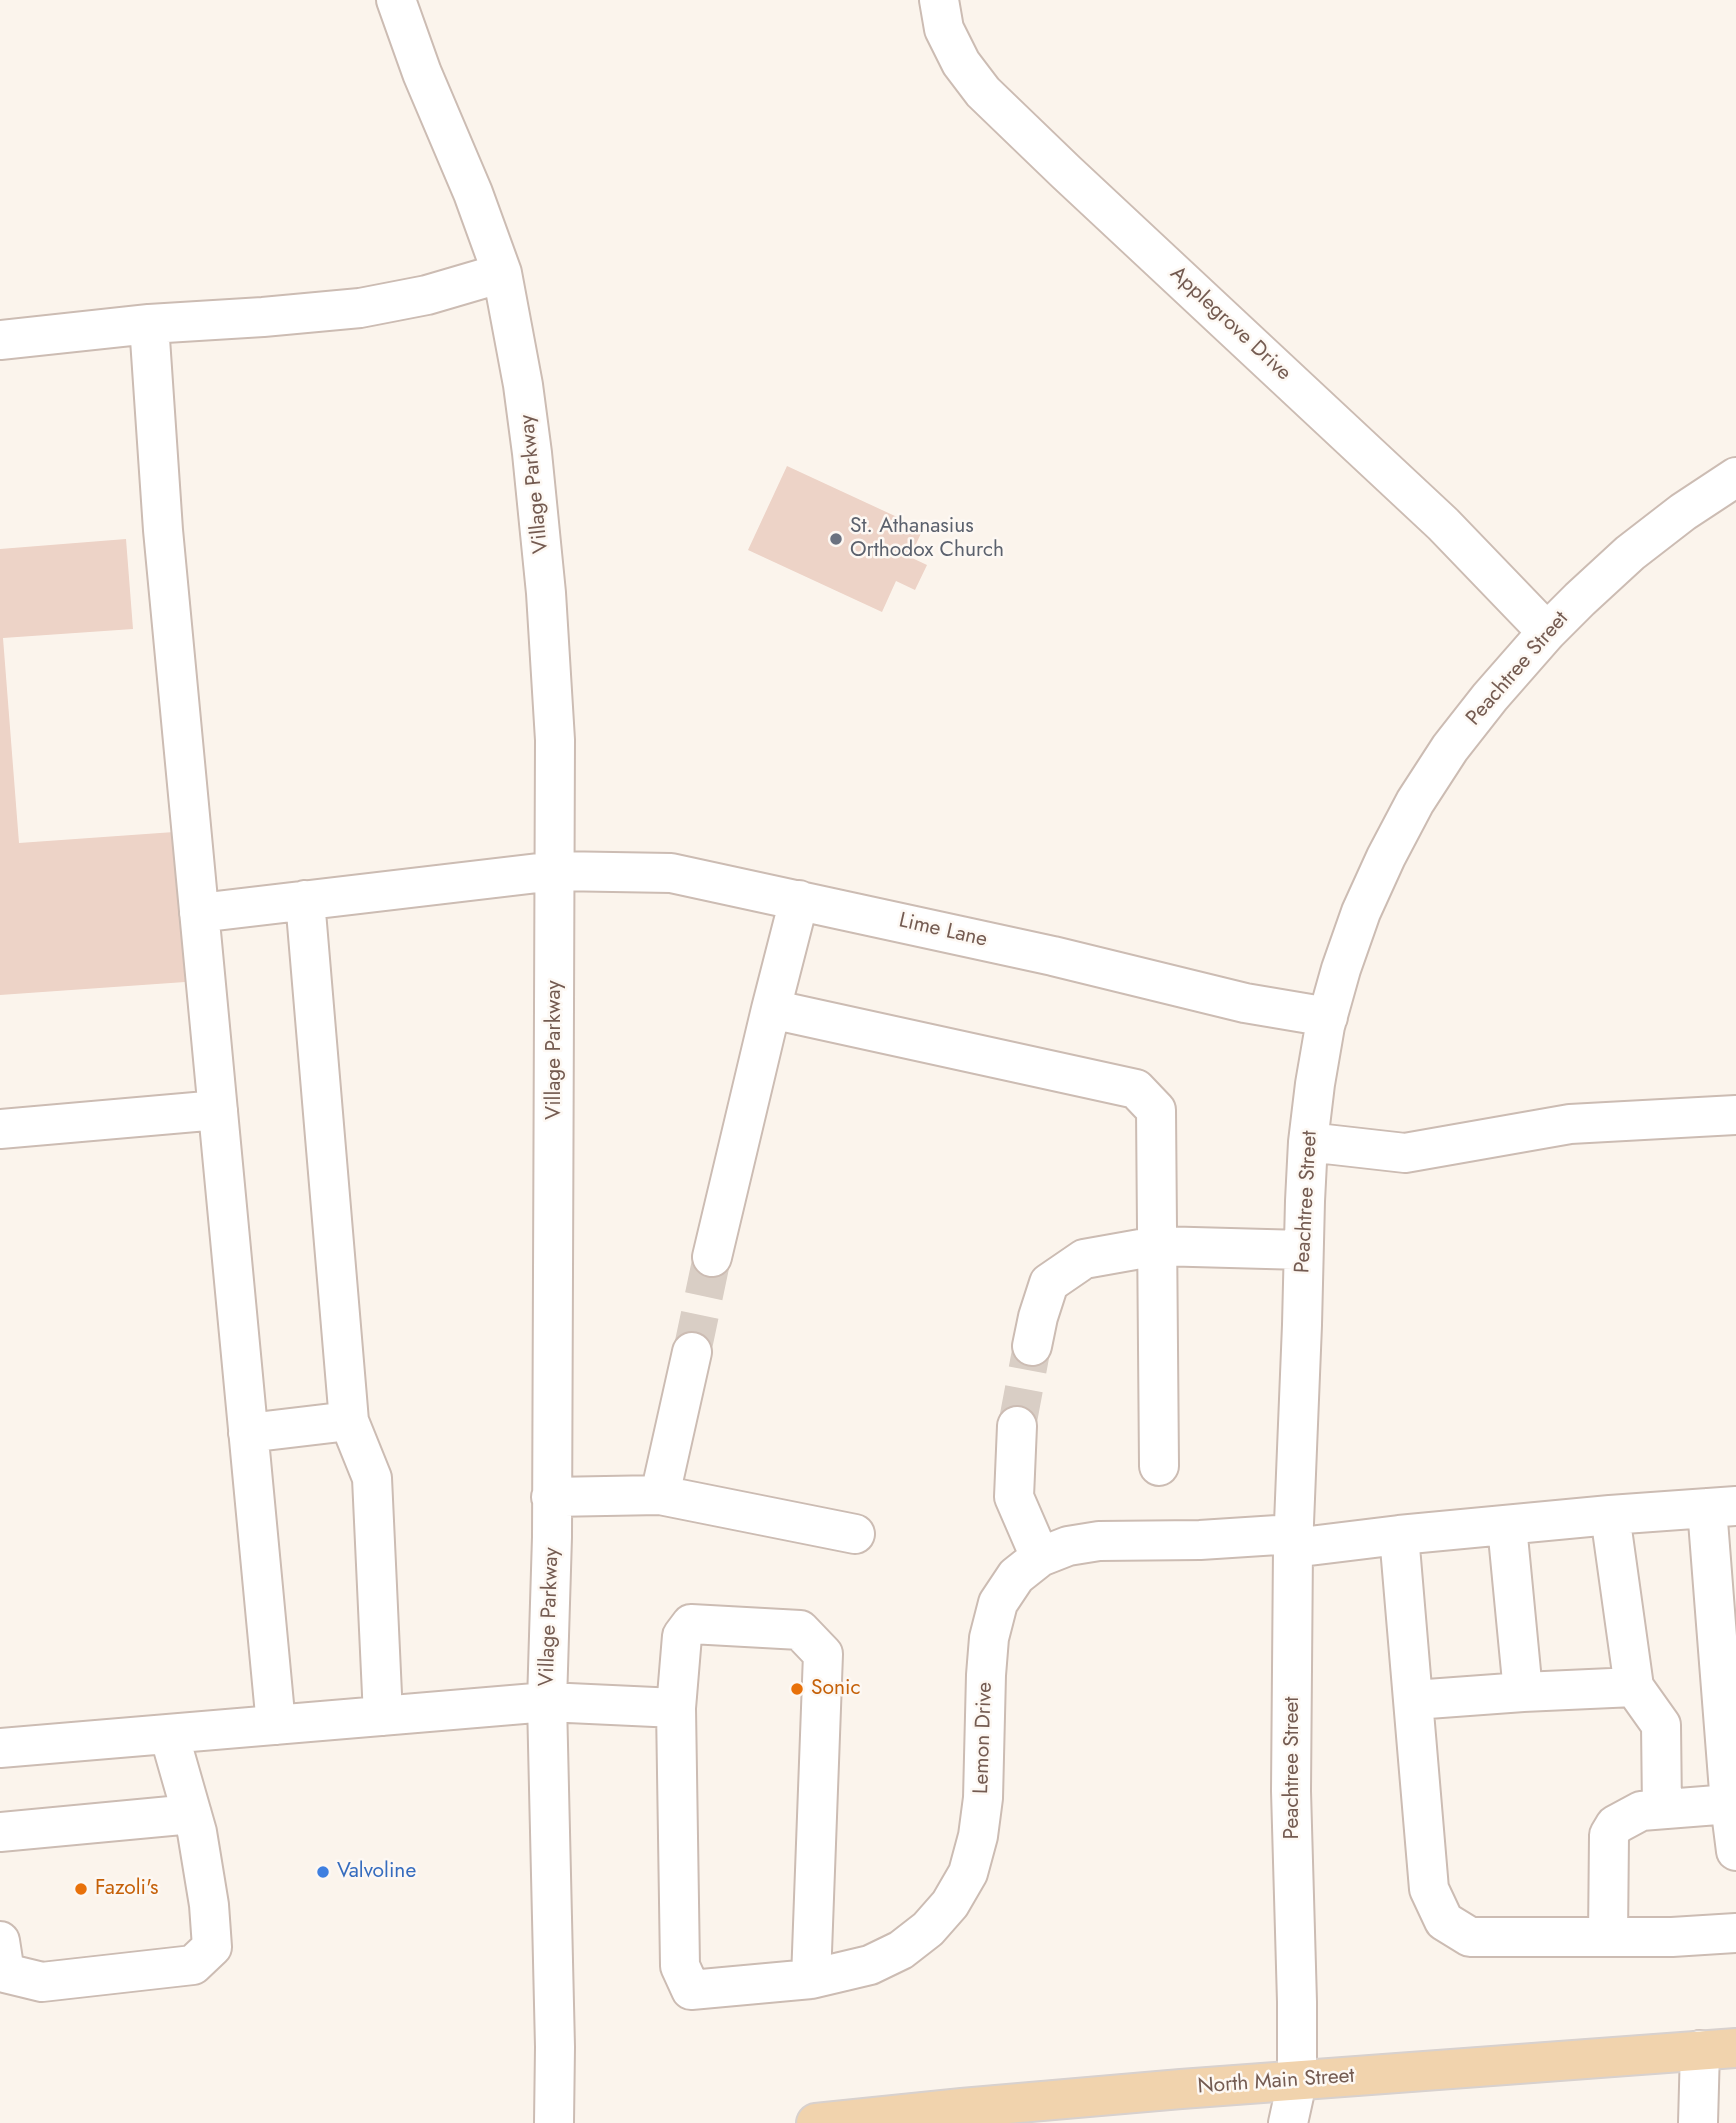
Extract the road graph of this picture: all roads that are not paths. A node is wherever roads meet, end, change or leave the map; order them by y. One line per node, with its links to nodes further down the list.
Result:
1 (396, 0): 3 (street, Village Parkway)
2 (939, 0): 7 (street, Applegrove Drive)
3 (502, 273): 4 (street); 8 (street, Village Parkway)
4 (149, 324): 5 (street); 11 (street)
5 (0, 340)
6 (1736, 477): 7 (street, Peachtree Street)
7 (1547, 632): 13 (street, Peachtree Street)
8 (555, 871): 9 (street, Lime Lane); 10 (street, Lime Lane); 28 (street, Village Parkway)
9 (305, 900): 11 (street, Lime Lane); 23 (street)
10 (799, 900): 12 (street); 13 (street, Lime Lane)
11 (199, 913): 14 (street)
12 (771, 1009): 18 (street); 20 (street)
13 (1328, 1017): 17 (street, Peachtree Street)
14 (218, 1110): 16 (street); 25 (street)
15 (1736, 1115): 17 (street)
16 (0, 1129)
17 (1308, 1142): 19 (street, Peachtree Street)
18 (1157, 1245): 19 (street); 21 (street); 26 (street)
19 (1303, 1250): 34 (street, Peachtree Street)
20 (712, 1257)
21 (1032, 1346)
22 (692, 1352): 27 (street)
23 (349, 1421): 25 (street); 41 (street)
24 (1017, 1426): 35 (street)
25 (248, 1433): 42 (street)
26 (1159, 1466)
27 (660, 1495): 28 (street); 32 (street)
28 (551, 1497): 39 (street, Village Parkway)
29 (1722, 1507): 30 (street, Lemon Drive); 45 (street)
30 (1610, 1515): 31 (street, Lemon Drive); 36 (street)
31 (1507, 1526): 33 (street, Lemon Drive); 37 (street)
32 (855, 1534)
33 (1399, 1535): 34 (street, Lemon Drive); 38 (street)
34 (1293, 1541): 35 (street, Lemon Drive); 55 (street, Peachtree Street)
35 (1040, 1557): 53 (street, Lemon Drive)
36 (1634, 1687): 37 (street); 46 (street)
37 (1523, 1692): 38 (street)
38 (1413, 1700): 51 (street)
39 (547, 1702): 40 (street); 41 (street); 56 (street, Village Parkway)
40 (677, 1708): 53 (street, Lemon Drive); 53 (street)
41 (383, 1716): 42 (street)
42 (276, 1725): 43 (street)
43 (169, 1734): 44 (street); 47 (street)
44 (0, 1748)
45 (1730, 1804): 46 (street); 49 (street)
46 (1662, 1809): 51 (street)
47 (191, 1814): 48 (street); 52 (street)
48 (0, 1832)
49 (1736, 1851)
50 (1736, 1933): 51 (street)
51 (1608, 1937)
52 (0, 1941)
53 (811, 1979)
54 (1718, 2049): 55 (main road, North Main Street); 59 (street)
55 (1297, 2081): 57 (main road, North Main Street); 58 (street, Peachtree Street)
56 (554, 2123)
57 (816, 2123)
58 (1288, 2123)
59 (1698, 2123)

